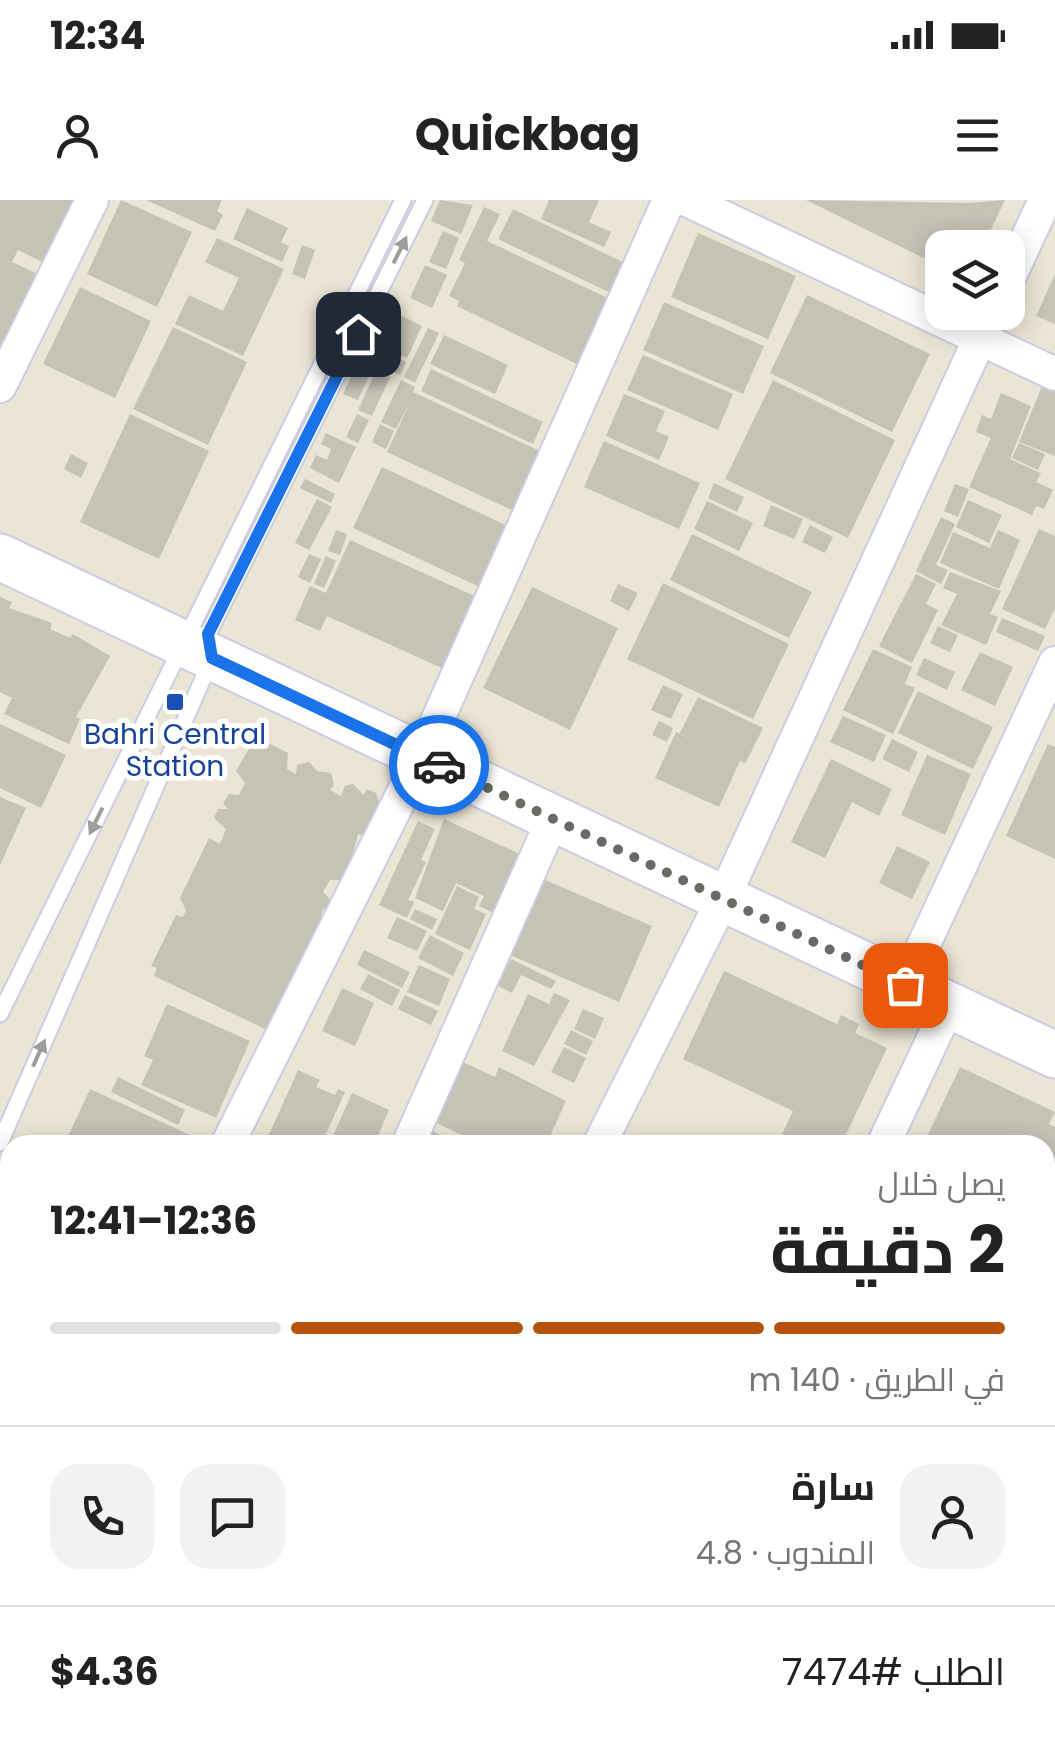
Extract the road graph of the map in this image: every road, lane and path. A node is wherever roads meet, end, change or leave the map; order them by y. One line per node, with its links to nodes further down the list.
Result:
1 (92, 200): 12 (street)
2 (403, 200): 14 (lane)
3 (424, 200): 14 (lane, one-way to 3)
4 (670, 200): 16 (street)
5 (687, 200): 8 (street)
6 (1045, 200): 7 (street)
7 (1025, 243)
8 (925, 300)
9 (984, 330): 18 (street)
10 (992, 330): 11 (street)
11 (1055, 374)
12 (0, 386)
13 (0, 557): 14 (street)
14 (198, 651): 16 (street); 21 (lane, one-way to 21); 23 (lane, one-way to 14)
15 (1055, 663): 19 (street)
16 (421, 756): 17 (street); 24 (street)
17 (554, 819): 18 (street); 25 (street)
18 (724, 899): 19 (street); 26 (street)
19 (905, 985): 20 (street)
20 (949, 1005): 22 (street); 27 (street)
21 (0, 1014)
22 (1055, 1055)
23 (3, 1135)
24 (232, 1135)
25 (412, 1135)
26 (603, 1135)
27 (888, 1135)

